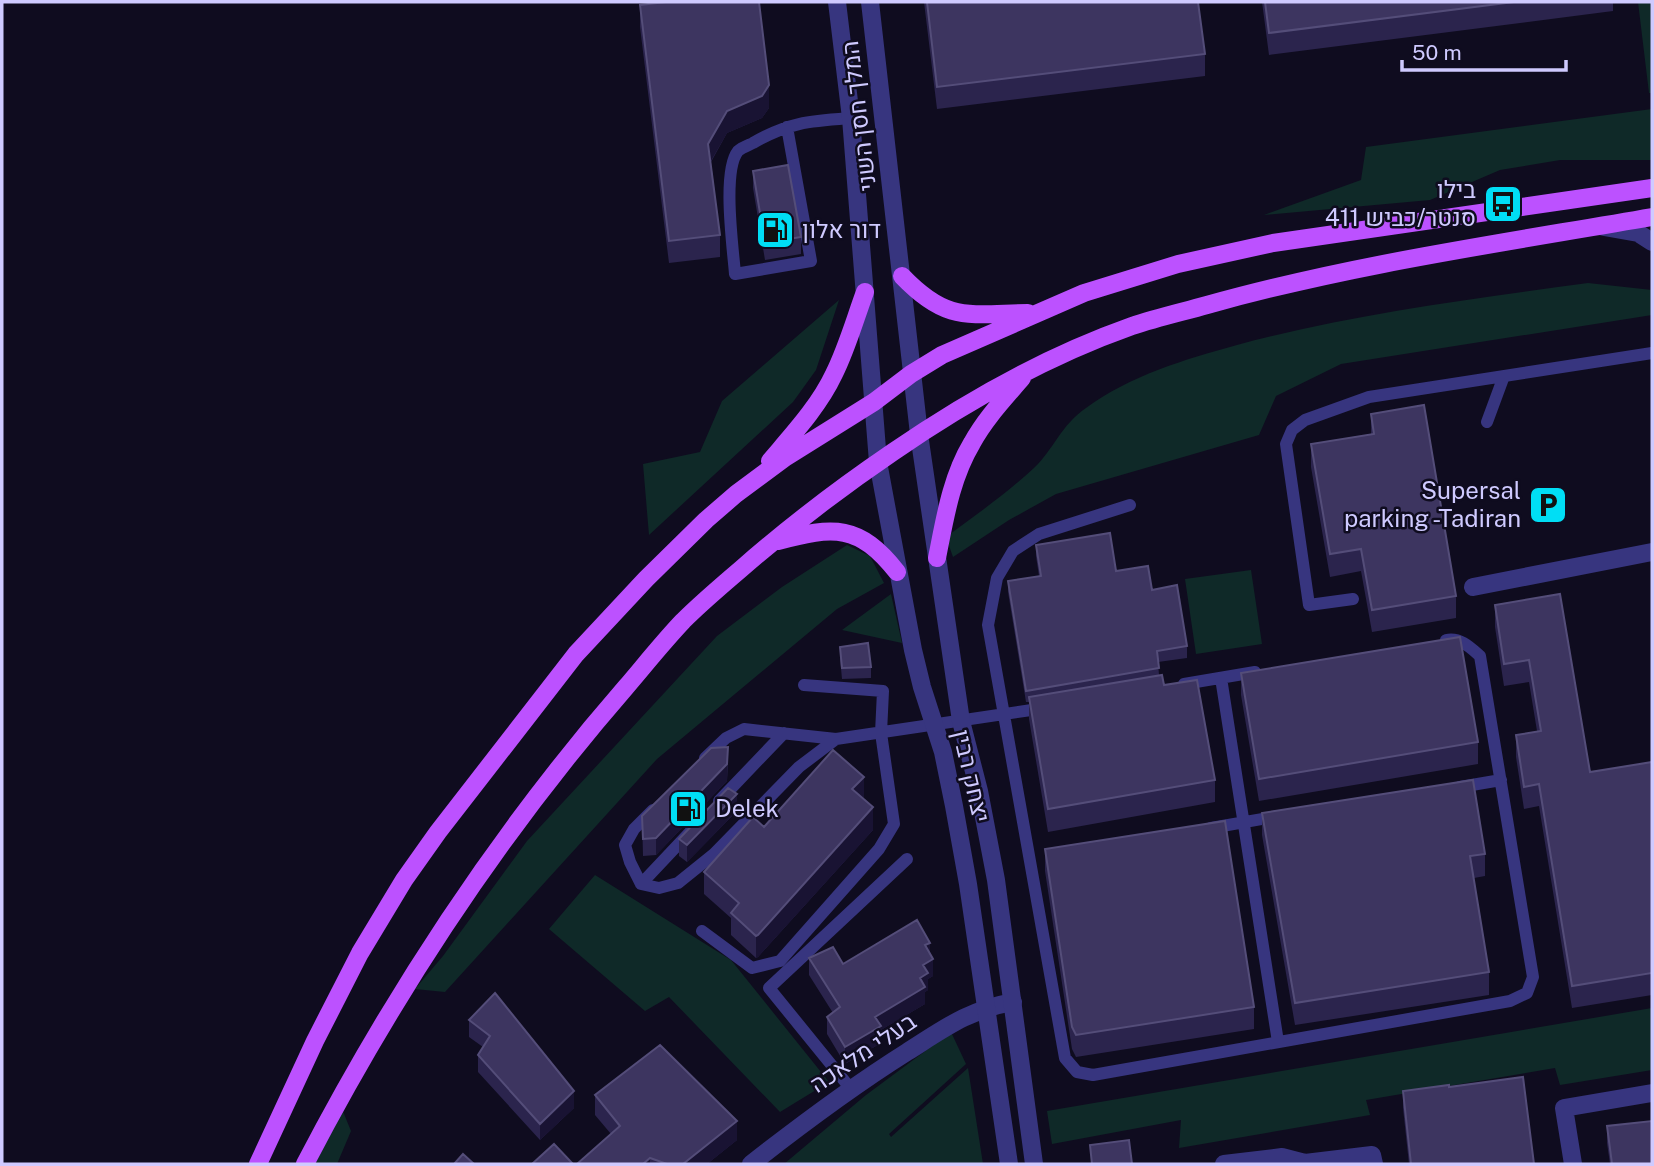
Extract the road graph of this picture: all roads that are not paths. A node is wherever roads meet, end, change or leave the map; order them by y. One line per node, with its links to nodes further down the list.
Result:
1 (838, 2): 3 (street, המלך חסן השני)
2 (870, 2): 9 (street, המלך חסן השני)
3 (851, 118): 4 (lane); 10 (street, המלך חסן השני)
4 (787, 127): 4 (lane)
5 (1652, 188): 11 (main road)
6 (1652, 217): 7 (main road)
7 (1600, 226): 8 (street); 13 (main road)
8 (1652, 242)
9 (902, 276): 11 (main road); 14 (street, המלך חסן השני)
10 (865, 292): 16 (street, המלך חסן השני); 20 (main road)
11 (1035, 313): 14 (main road)
12 (1652, 353): 15 (lane)
13 (1027, 372): 18 (main road); 24 (main road)
14 (911, 374): 16 (main road); 18 (street, המלך חסן השני)
15 (1504, 376): 17 (lane); 27 (lane)
16 (874, 402): 19 (street, יצחק רבין); 20 (main road)
17 (1487, 422)
18 (919, 434): 19 (main road); 24 (street, יצחק רבין)
19 (878, 462): 22 (main road); 25 (street, יצחק רבין)
20 (754, 480): 57 (main road)
21 (1130, 505): 34 (lane)
22 (771, 543): 25 (main road); 58 (main road)
23 (1652, 552): 26 (street)
24 (937, 558): 35 (street, יצחק רבין)
25 (897, 572): 36 (street, יצחק רבין)
26 (1473, 587)
27 (1353, 599)
28 (1426, 643): 41 (lane)
29 (1267, 670): 30 (lane)
30 (1221, 678): 32 (lane); 46 (lane)
31 (804, 684): 38 (lane)
32 (1167, 687)
33 (1058, 705): 34 (lane)
34 (1003, 715): 35 (lane); 54 (lane)
35 (961, 721): 36 (lane); 52 (street, יצחק רבין)
36 (933, 724): 38 (lane); 53 (street, יצחק רבין)
37 (784, 733): 39 (lane); 40 (lane); 45 (lane)
38 (881, 733): 39 (lane); 51 (lane)
39 (836, 738): 50 (lane)
40 (698, 766)
41 (1501, 780): 42 (lane); 54 (lane)
42 (1447, 789)
43 (661, 802): 50 (lane)
44 (1298, 813): 46 (lane)
45 (707, 814)
46 (1244, 822): 48 (lane); 54 (lane)
47 (698, 824): 50 (lane)
48 (1203, 829)
49 (907, 859): 55 (lane)
50 (640, 884)
51 (702, 931)
52 (1013, 1002): 53 (street, בעלי מלאכה); 61 (street, יצחק רבין)
53 (986, 1007): 55 (street, בעלי מלאכה); 60 (street, יצחק רבין)
54 (1278, 1042)
55 (851, 1089): 59 (street, בעלי מלאכה)
56 (1652, 1093): 64 (street)
57 (258, 1164)
58 (305, 1164)
59 (751, 1164)
60 (1009, 1164)
61 (1034, 1164)
62 (1224, 1164): 63 (street)
63 (1374, 1164)
64 (1573, 1164)

